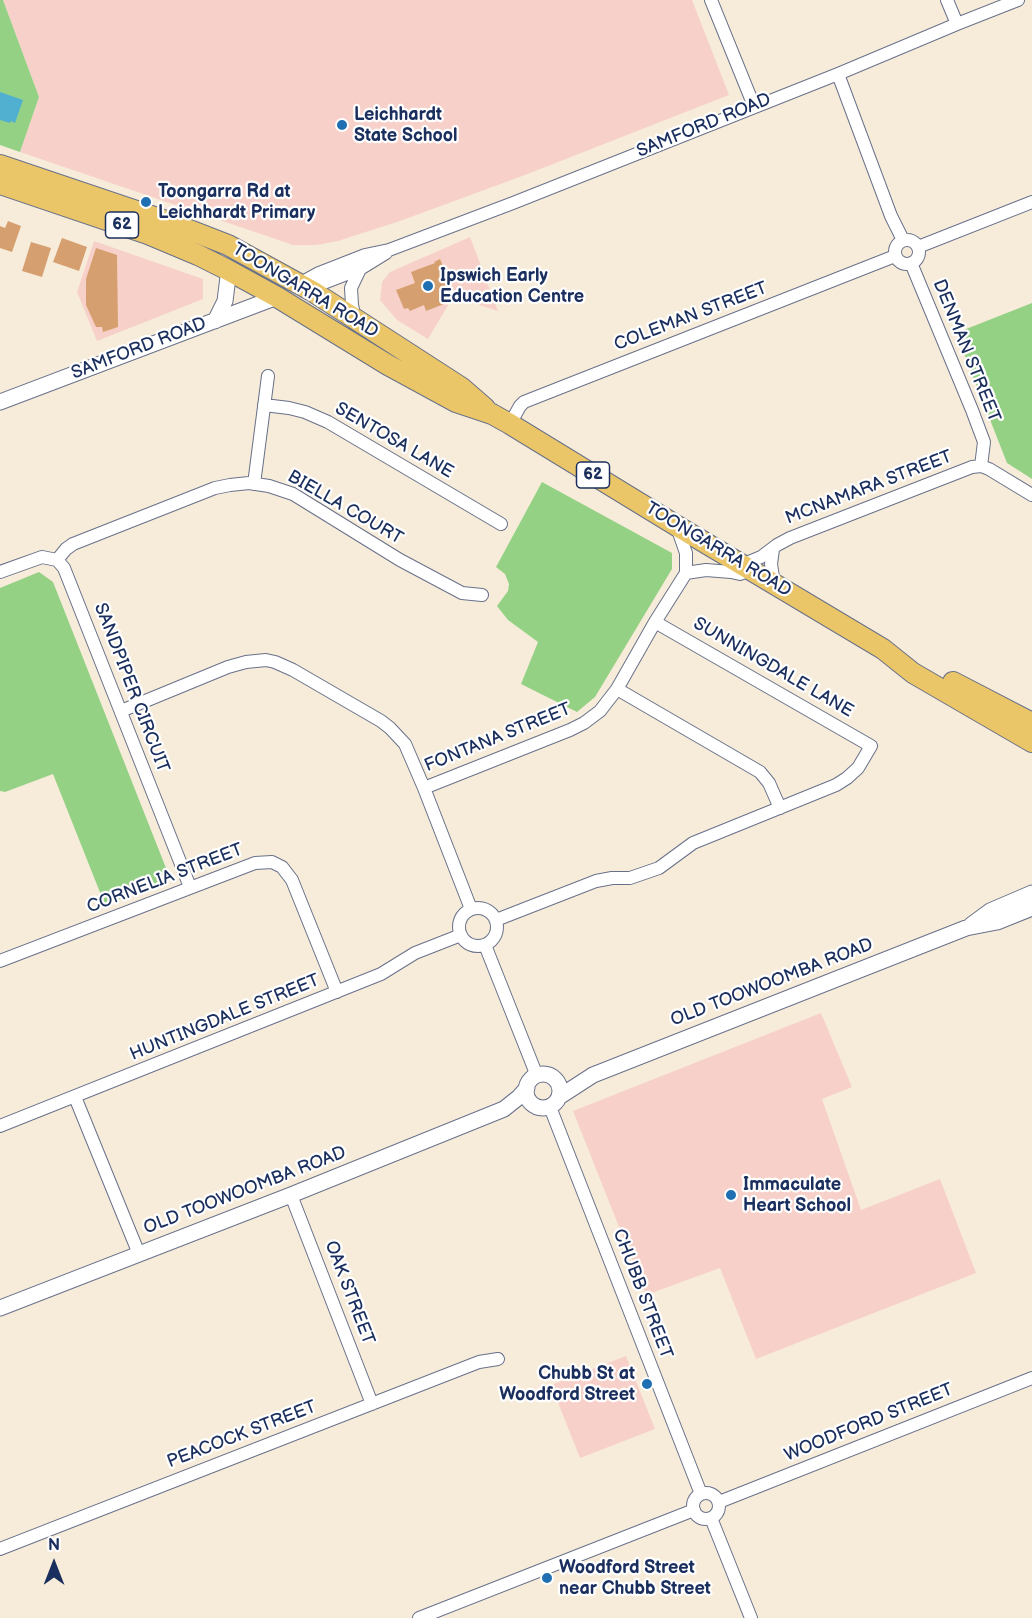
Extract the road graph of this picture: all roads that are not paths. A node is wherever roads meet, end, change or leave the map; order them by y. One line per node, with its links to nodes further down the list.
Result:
1 (711, 0): 6 (street)
2 (947, 0): 4 (street)
3 (1018, 0): 4 (street, SAMFORD ROAD)
4 (957, 24): 5 (street, SAMFORD ROAD)
5 (838, 74): 6 (street, SAMFORD ROAD); 10 (street)
6 (754, 106): 12 (street, SAMFORD ROAD)
7 (0, 165): 17 (main road, TOONGARRA ROAD / 62)
8 (5, 189): 15 (main road, TOONGARRA ROAD / 62)
9 (1032, 202): 11 (street)
10 (903, 240): 11 (street); 13 (street)
11 (918, 247): 14 (street)
12 (389, 250): 16 (street, SAMFORD ROAD); 17 (street, SAMFORD ROAD)
13 (895, 256): 14 (street); 25 (street, COLEMAN STREET)
14 (911, 263): 26 (street, DENMAN STREET)
15 (226, 268): 18 (main road, TOONGARRA ROAD / 62); 20 (street)
16 (360, 269): 17 (street, SAMFORD ROAD); 19 (street)
17 (304, 286): 18 (main road, SAMFORD ROAD); 19 (main road, TOONGARRA ROAD / 62)
18 (277, 297): 20 (street, SAMFORD ROAD); 24 (main road, TOONGARRA ROAD / 62)
19 (355, 319): 24 (main road, TOONGARRA ROAD / 62)
20 (215, 321): 22 (street, SAMFORD ROAD)
21 (268, 376): 23 (street)
22 (0, 402)
23 (264, 405): 27 (street); 29 (street, SENTOSA LANE)
24 (492, 414): 25 (main road, TOONGARRA ROAD / 62)
25 (510, 424): 30 (main road, TOONGARRA ROAD / 62)
26 (981, 466): 28 (street); 31 (street, MCNAMARA STREET)
27 (254, 484): 32 (street, BIELLA COURT); 37 (street, BIELLA COURT)
28 (1032, 495)
29 (501, 524)
30 (677, 526): 33 (main road, TOONGARRA ROAD / 62); 35 (street)
31 (773, 549): 33 (street, MCNAMARA STREET); 36 (street, MCNAMARA STREET)
32 (57, 560): 34 (street); 41 (street, SANDPIPER CIRCUIT)
33 (746, 567): 35 (street); 36 (main road, TOONGARRA ROAD / 62)
34 (0, 572)
35 (686, 573): 38 (street, FONTANA STREET)
36 (774, 584): 39 (main road, TOONGARRA ROAD / 62)
37 (482, 595)
38 (655, 622): 40 (street, FONTANA STREET); 45 (street, SUNNINGDALE LANE)
39 (883, 649): 42 (main road, TOONGARRA ROAD / 62); 43 (main road, TOONGARRA ROAD / 62)
40 (617, 689): 44 (street, FONTANA STREET); 45 (street)
41 (120, 711): 44 (street); 46 (street, SANDPIPER CIRCUIT)
42 (1032, 723)
43 (1032, 742)
44 (424, 788): 48 (street)
45 (780, 808): 50 (street)
46 (190, 887): 54 (street, CORNELIA STREET); 55 (street, CORNELIA STREET)
47 (1032, 893): 51 (street, OLD TOOWOOMBA ROAD)
48 (471, 909): 50 (street); 52 (street)
49 (1032, 909): 51 (street, OLD TOOWOOMBA ROAD)
50 (496, 920): 53 (street)
51 (966, 928): 56 (street, OLD TOOWOOMBA ROAD)
52 (460, 935): 53 (street); 55 (street, HUNTINGDALE STREET)
53 (485, 945): 57 (street)
54 (0, 962)
55 (337, 992): 60 (street, HUNTINGDALE STREET)
56 (593, 1075): 58 (street, OLD TOOWOOMBA ROAD); 61 (street, OLD TOOWOOMBA ROAD)
57 (537, 1076): 58 (street); 59 (street)
58 (553, 1078): 61 (street)
59 (527, 1088): 61 (street); 62 (street, OLD TOOWOOMBA ROAD)
60 (75, 1097): 63 (street, HUNTINGDALE STREET); 65 (street)
61 (548, 1104): 62 (street, OLD TOOWOOMBA ROAD); 70 (street, CHUBB STREET)
62 (504, 1109): 64 (street, OLD TOOWOOMBA ROAD)
63 (0, 1126)
64 (291, 1195): 65 (street, OLD TOOWOOMBA ROAD); 69 (street, OAK STREET)
65 (139, 1254): 66 (street, OLD TOOWOOMBA ROAD)
66 (0, 1308)
67 (498, 1359): 69 (street, PEACOCK STREET)
68 (1032, 1378): 71 (street, WOODFORD STREET)
69 (372, 1404): 74 (street, PEACOCK STREET)
70 (700, 1494): 71 (street); 72 (street)
71 (719, 1502): 73 (street)
72 (694, 1510): 73 (street); 75 (street)
73 (711, 1518): 76 (street)
74 (0, 1549)
75 (419, 1618)
76 (751, 1618)

